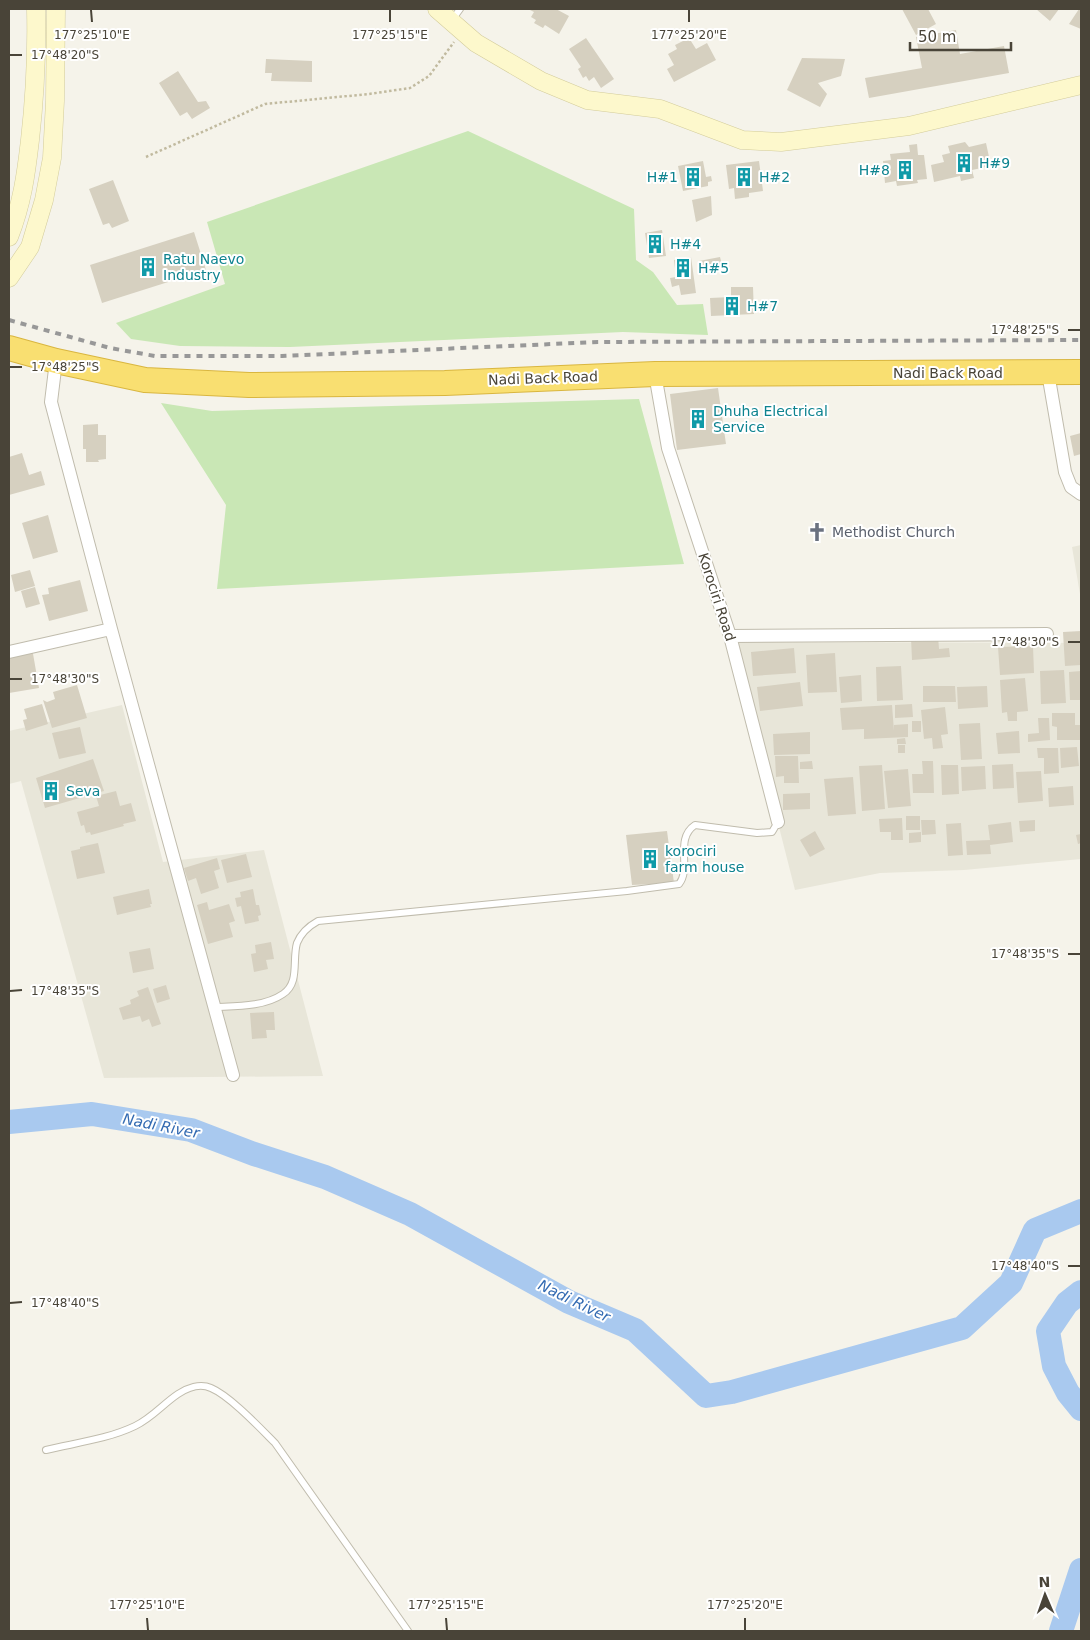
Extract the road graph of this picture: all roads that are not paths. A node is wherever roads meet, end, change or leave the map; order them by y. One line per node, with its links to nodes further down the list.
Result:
1 (36, 9): 6 (main road)
2 (56, 9): 7 (main road)
3 (437, 9): 4 (main road)
4 (458, 20): 5 (main road)
5 (1081, 85)
6 (9, 237)
7 (9, 278)
8 (9, 348): 9 (highway, Nadi Back Road)
9 (56, 361): 12 (highway, Nadi Back Road); 14 (street)
10 (1081, 372): 11 (highway, Nadi Back Road)
11 (1048, 373): 12 (highway, Nadi Back Road); 13 (street)
12 (655, 374): 16 (street, Korociri Road)
13 (1081, 494)
14 (111, 629): 17 (street); 19 (street)
15 (1047, 634): 16 (street)
16 (730, 636): 18 (street, Korociri Road)
17 (9, 652)
18 (778, 822): 19 (lane)
19 (214, 1007): 20 (street)
20 (233, 1075)
21 (46, 1450): 22 (lane)
22 (408, 1631)

